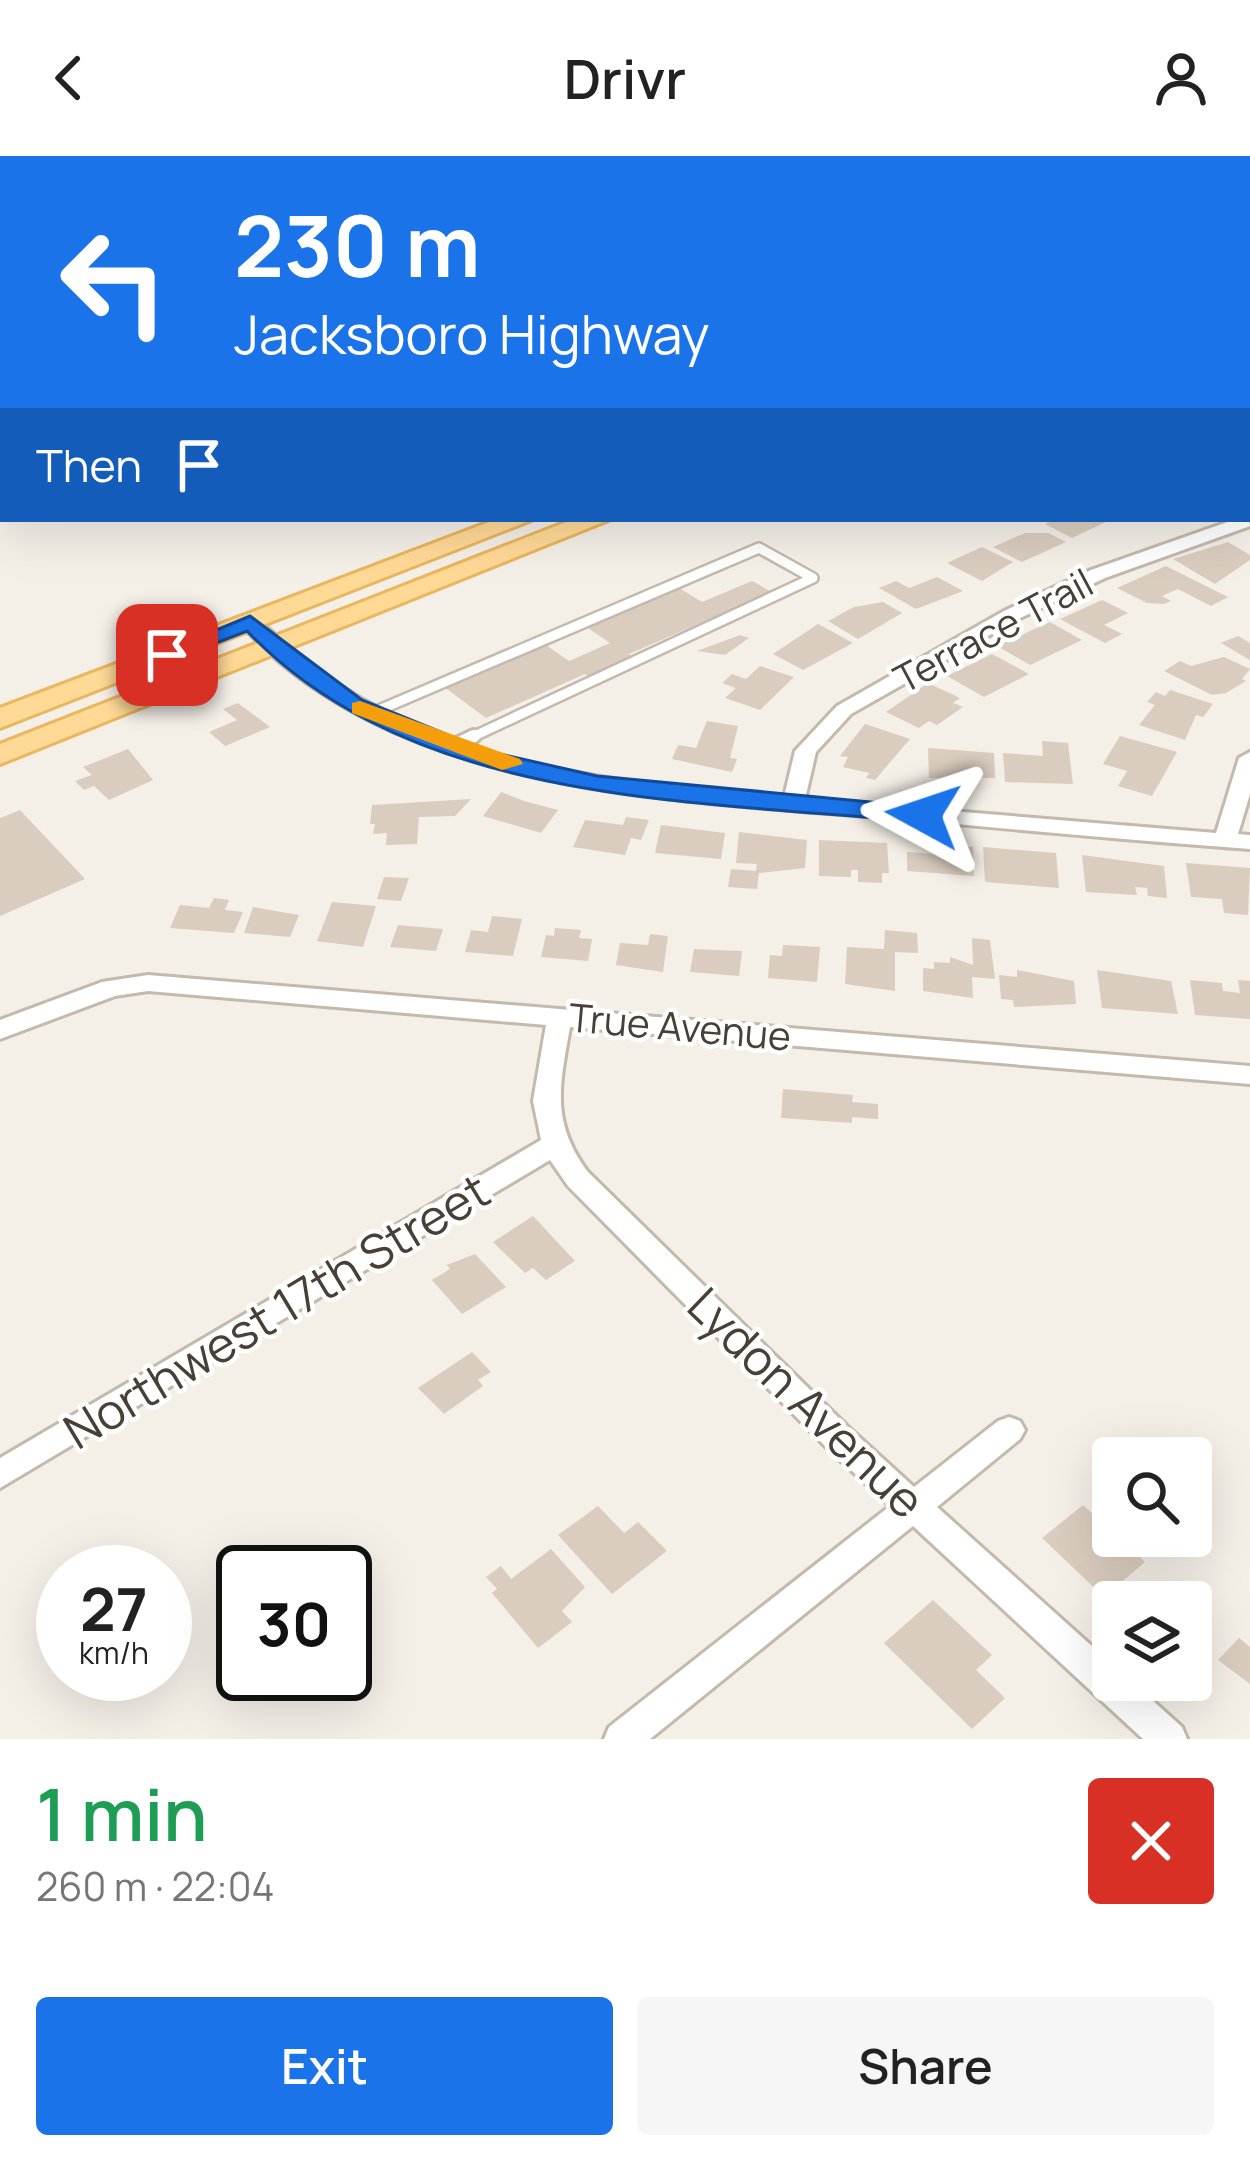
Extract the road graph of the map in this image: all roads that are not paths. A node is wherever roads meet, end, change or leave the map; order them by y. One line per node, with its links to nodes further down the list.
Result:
1 (513, 522): 4 (main road)
2 (590, 522): 5 (main road)
3 (1244, 522): 11 (street, Terrace Trail)
4 (250, 622): 5 (street); 7 (main road)
5 (274, 646): 6 (street); 9 (main road)
6 (372, 713): 8 (street); 8 (lane)
7 (0, 718)
8 (453, 746): 11 (street)
9 (0, 755)
10 (1250, 758): 12 (street)
11 (793, 804): 12 (street)
12 (1225, 840): 13 (street)
13 (1250, 842)
14 (560, 1015): 15 (street, True Avenue); 16 (street, True Avenue); 17 (street)
15 (0, 1030)
16 (1250, 1076)
17 (551, 1147): 19 (street, Northwest 17th Street); 20 (street, Lydon Avenue)
18 (1009, 1430): 20 (street)
19 (0, 1474)
20 (914, 1506): 21 (street); 22 (street, Lydon Avenue)
21 (622, 1739)
22 (1169, 1739)

